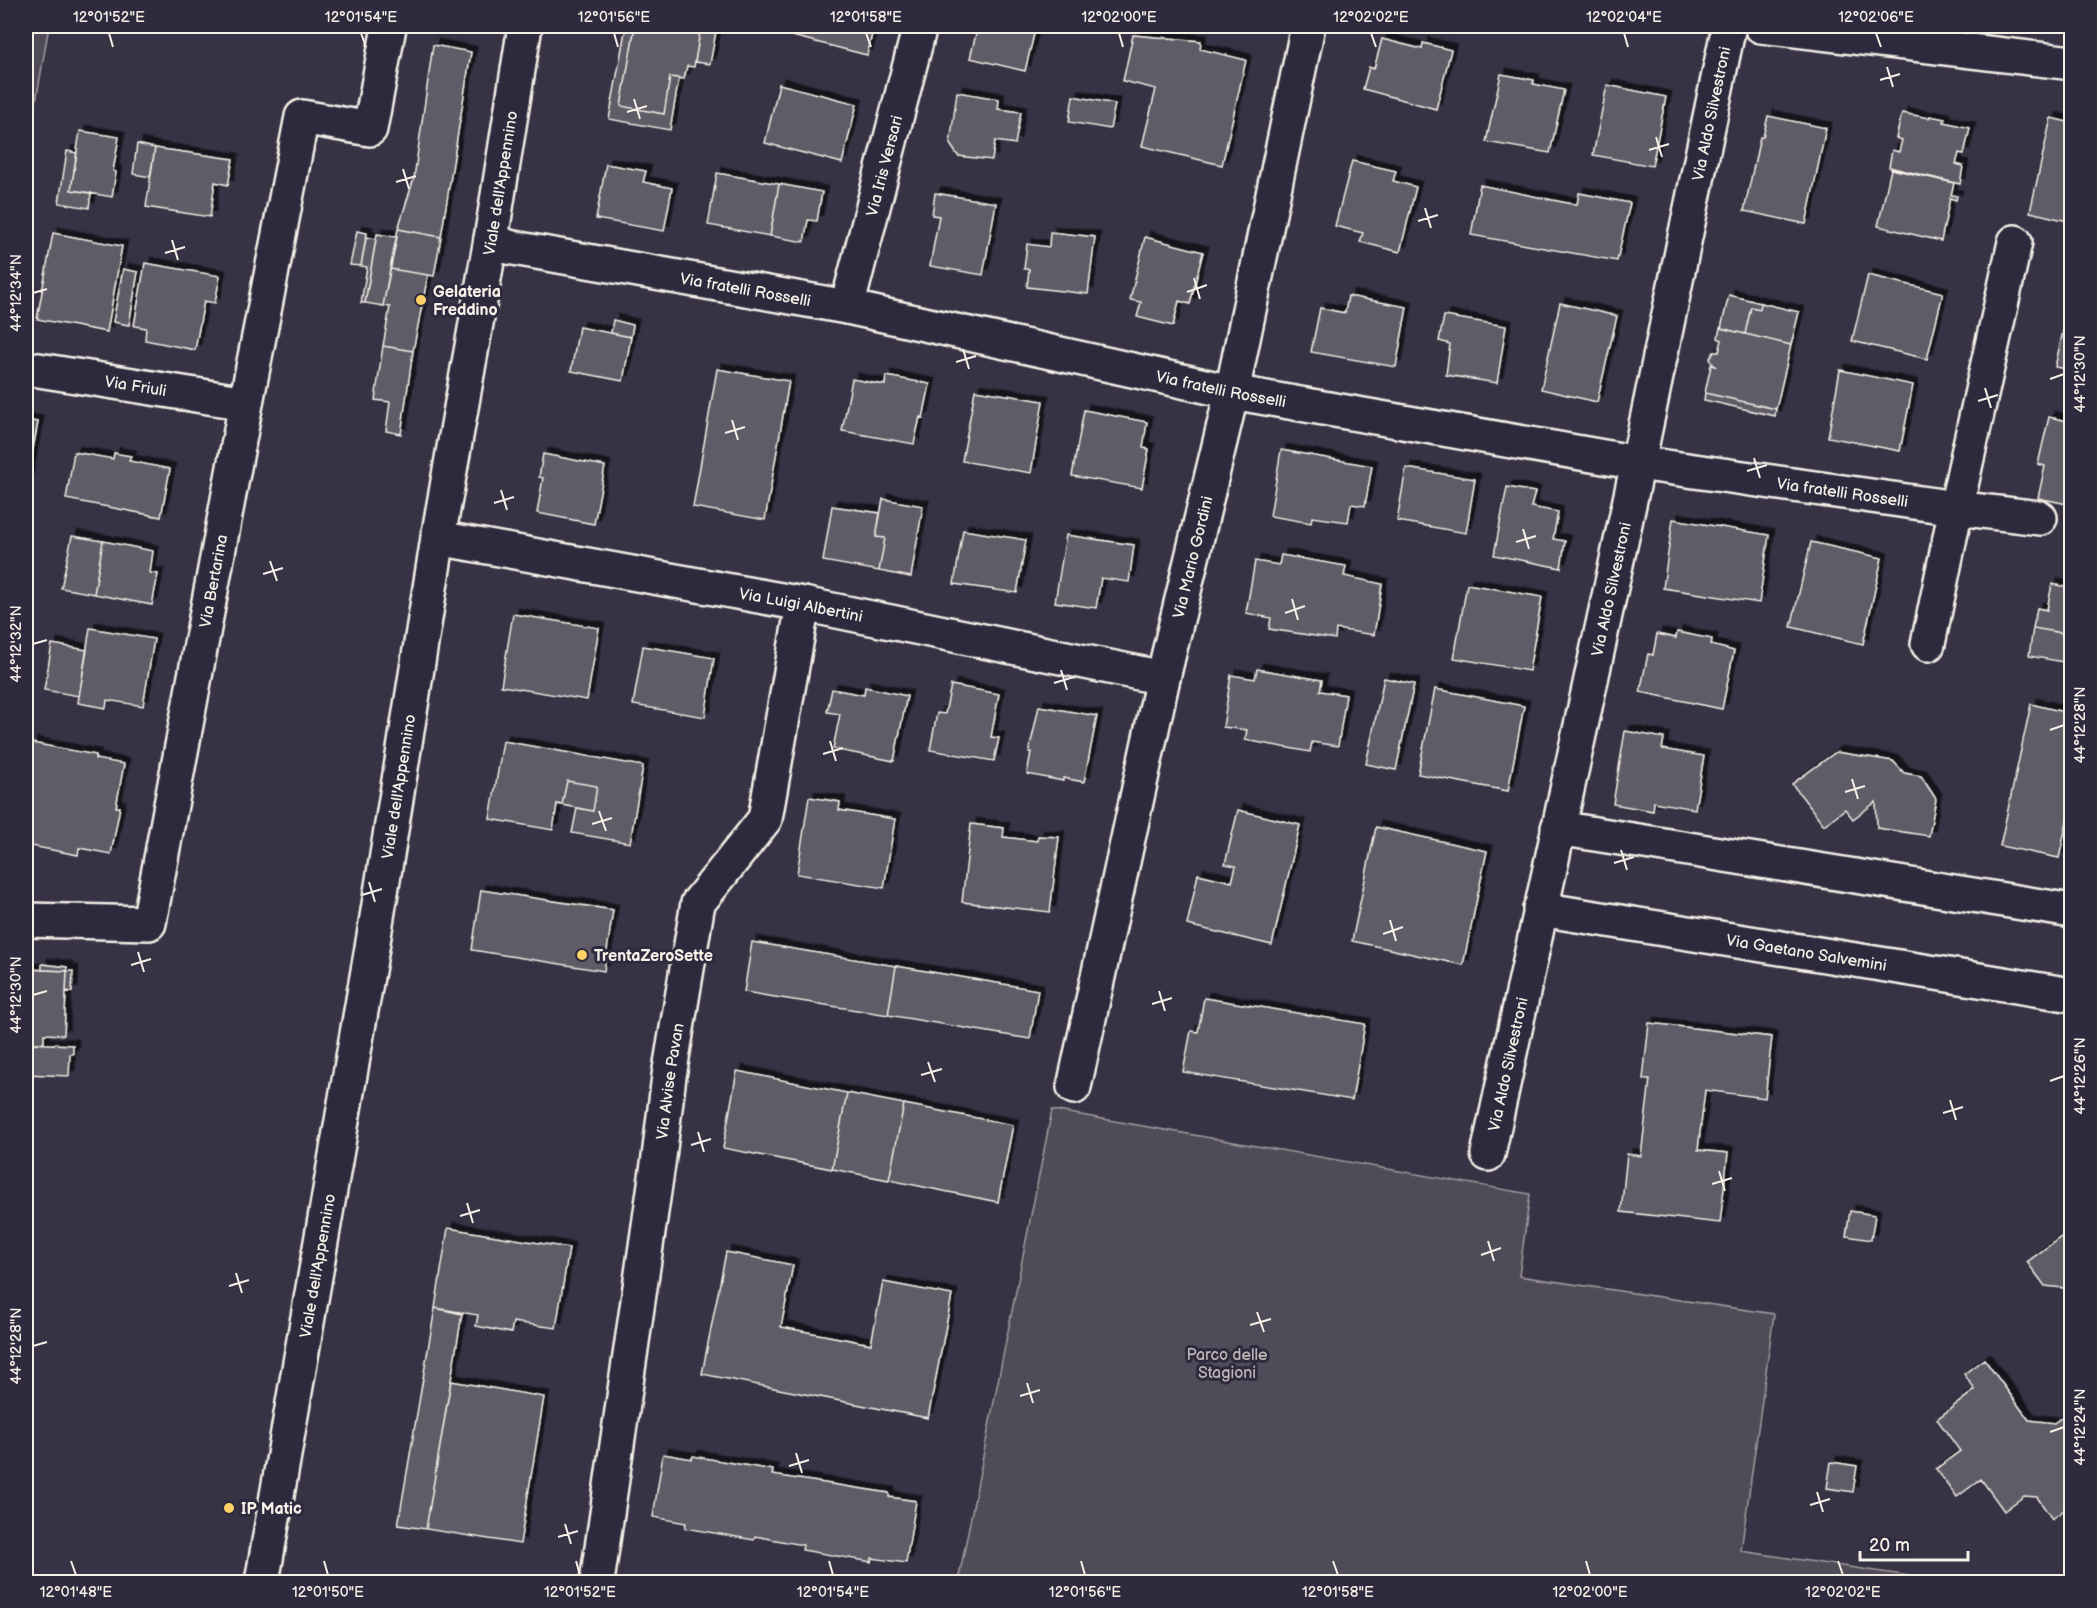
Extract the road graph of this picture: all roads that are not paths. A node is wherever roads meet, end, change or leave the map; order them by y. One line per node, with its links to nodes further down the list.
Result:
1 (525, 26): 8 (street, Viale dell'Appennino)
2 (920, 26): 10 (street, Via Iris Versari)
3 (1308, 26): 12 (street, Via Mario Gordini)
4 (1729, 26): 14 (street, Via Aldo Silvestroni)
5 (1761, 26): 7 (street)
6 (389, 27): 13 (street, Via Bertarina)
7 (2072, 63)
8 (490, 239): 10 (street, Via fratelli Rosselli); 17 (street, Viale dell'Appennino)
9 (2015, 242): 15 (street)
10 (847, 307): 12 (street, Via fratelli Rosselli)
11 (26, 368): 13 (street, Via Friuli)
12 (1232, 392): 14 (street, Via fratelli Rosselli); 20 (street, Via Mario Gordini)
13 (246, 403): 24 (street, Via Bertarina)
14 (1638, 463): 15 (street, Via fratelli Rosselli); 21 (street, Via Aldo Silvestroni)
15 (1956, 508): 16 (street, Via fratelli Rosselli); 19 (street)
16 (2040, 518)
17 (438, 538): 18 (street, Via Luigi Albertini); 28 (street, Viale dell'Appennino)
18 (803, 604): 20 (street, Via Luigi Albertini); 29 (street, Via Alvise Pavan)
19 (1928, 644)
20 (1163, 678): 26 (street, Via Mario Gordini)
21 (1558, 828): 22 (street, Via Aldo Silvestroni); 23 (street)
22 (1540, 909): 25 (street, Via Gaetano Salvemini); 27 (street, Via Aldo Silvestroni)
23 (2072, 911)
24 (26, 920)
25 (2072, 995)
26 (1074, 1087)
27 (1488, 1154)
28 (262, 1582)
29 (597, 1582)

